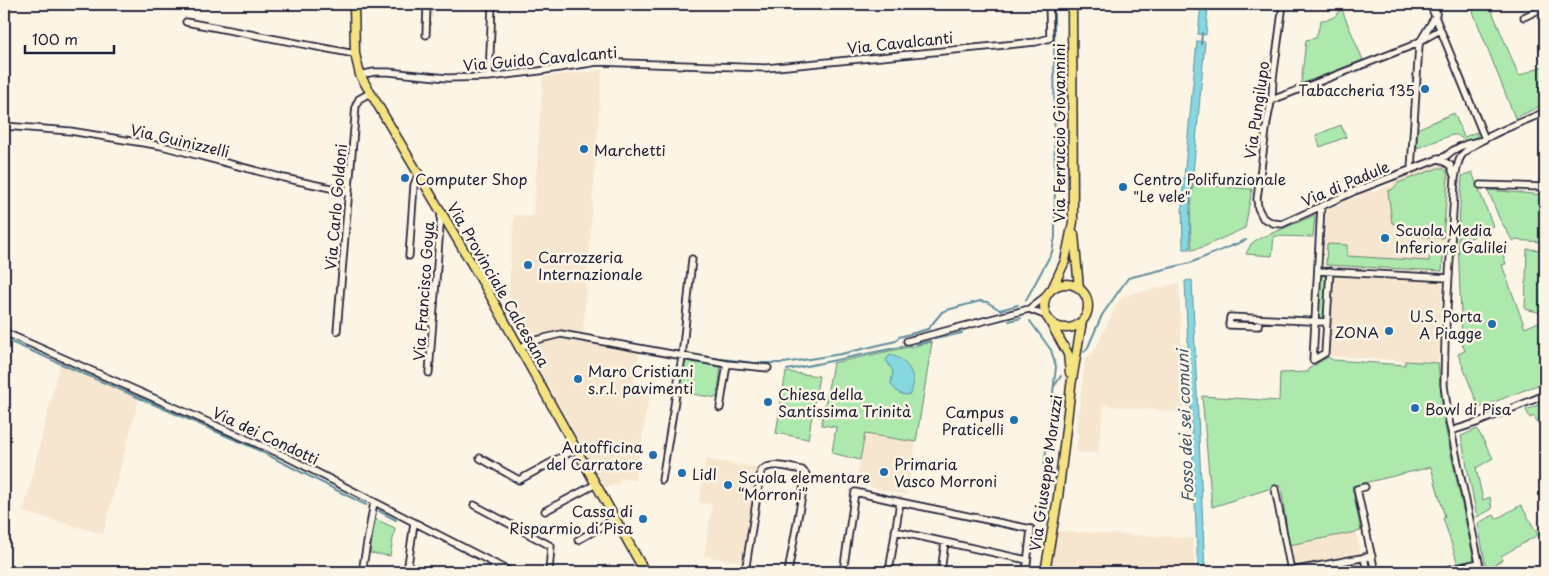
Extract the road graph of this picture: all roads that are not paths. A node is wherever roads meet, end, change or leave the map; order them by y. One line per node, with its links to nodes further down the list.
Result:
1 (354, 4): 16 (main road, Via Provinciale Calcesana)
2 (428, 4): 14 (street)
3 (492, 4): 19 (street)
4 (1049, 4): 17 (street, Via Cavalcanti)
5 (1072, 4): 36 (main road, Via Ferruccio Giovannini)
6 (1283, 4): 21 (street, Via Pungilupo)
7 (1430, 4): 10 (street)
8 (1436, 4): 10 (street)
9 (1545, 7): 11 (street)
10 (1436, 15): 13 (street); 15 (street)
11 (1524, 17)
12 (186, 22): 16 (street)
13 (1440, 30): 15 (street); 24 (street)
14 (426, 34)
15 (1421, 40): 21 (street); 27 (street)
16 (354, 54): 18 (main road, Via Provinciale Calcesana)
17 (753, 68): 19 (street, Via Guido Cavalcanti)
18 (360, 75): 19 (street, Via Guido Cavalcanti); 20 (main road, Via Provinciale Calcesana)
19 (489, 77)
20 (370, 93): 28 (main road, Via Provinciale Calcesana); 32 (street, Via Carlo Goldoni)
21 (1272, 100): 35 (street, Via Pungilupo)
22 (1545, 112): 24 (street, Via di Padule)
23 (4, 126): 32 (street, Via Guinizzelli)
24 (1483, 140): 25 (street, Via di Padule); 26 (street, Via di Padule)
25 (1449, 159): 26 (street); 26 (street); 27 (street, Via di Padule); 29 (street)
26 (1459, 161): 29 (street)
27 (1411, 169): 33 (street, Via di Padule)
28 (419, 172): 34 (main road, Via Provinciale Calcesana); 37 (street)
29 (1455, 178): 41 (street)
30 (1480, 185): 31 (street)
31 (1545, 187)
32 (349, 192): 50 (street, Via Carlo Goldoni)
33 (1321, 206): 35 (street, Via di Padule); 39 (street)
34 (441, 210): 53 (main road, Via Provinciale Calcesana); 57 (street, Via Francisco Goya)
35 (1263, 218)
36 (1073, 222): 42 (main road); 43 (main road, Via Ferruccio Giovannini)
37 (409, 256)
38 (692, 259): 54 (street)
39 (1318, 271): 40 (street); 48 (street)
40 (1330, 271): 41 (street); 49 (street)
41 (1449, 278): 61 (street)
42 (1079, 288): 43 (main road); 47 (main road)
43 (1049, 292): 44 (street); 45 (main road)
44 (1029, 309): 45 (street); 52 (street)
45 (1047, 317): 47 (main road); 58 (main road, Via Giuseppe Moruzzi)
46 (1259, 319): 46 (street); 48 (street)
47 (1082, 321): 58 (main road, Via Giuseppe Moruzzi)
48 (1314, 322): 49 (street); 49 (street)
49 (1327, 322)
50 (337, 331)
51 (4, 332): 68 (street, Via dei Condotti)
52 (906, 341)
53 (520, 348): 54 (street); 62 (main road, Via Provinciale Calcesana)
54 (682, 357): 55 (street); 64 (street)
55 (727, 364): 56 (street); 60 (street)
56 (768, 368)
57 (429, 373)
58 (1071, 386): 81 (main road, Via Giuseppe Moruzzi)
59 (1545, 395): 61 (street)
60 (720, 408)
61 (1451, 431): 80 (street)
62 (576, 449): 63 (street); 65 (main road, Via Provinciale Calcesana)
63 (480, 458)
64 (662, 480)
65 (596, 484): 71 (street); 72 (main road, Via Provinciale Calcesana)
66 (1365, 487): 77 (street)
67 (1275, 489): 78 (street)
68 (374, 502): 73 (street, Via dei Condotti); 82 (street)
69 (900, 502): 74 (street); 79 (street); 89 (street)
70 (474, 505): 85 (street)
71 (545, 512)
72 (616, 520): 75 (street); 86 (main road, Via Provinciale Calcesana)
73 (414, 522): 83 (street); 84 (street, Via dei Condotti)
74 (895, 531): 76 (street); 90 (street)
75 (578, 540)
76 (946, 542): 79 (street); 91 (street)
77 (1372, 556): 78 (street); 94 (street)
78 (1364, 557): 93 (street)
79 (1027, 560): 92 (street)
80 (1479, 563): 95 (street); 96 (street)
81 (1046, 570)
82 (362, 572)
83 (407, 572)
84 (511, 572)
85 (549, 572)
86 (645, 572)
87 (745, 572): 88 (street)
88 (788, 572)
89 (843, 572)
90 (889, 572)
91 (941, 572)
92 (1026, 572)
93 (1367, 572)
94 (1375, 572)
95 (1440, 572)
96 (1481, 572)

